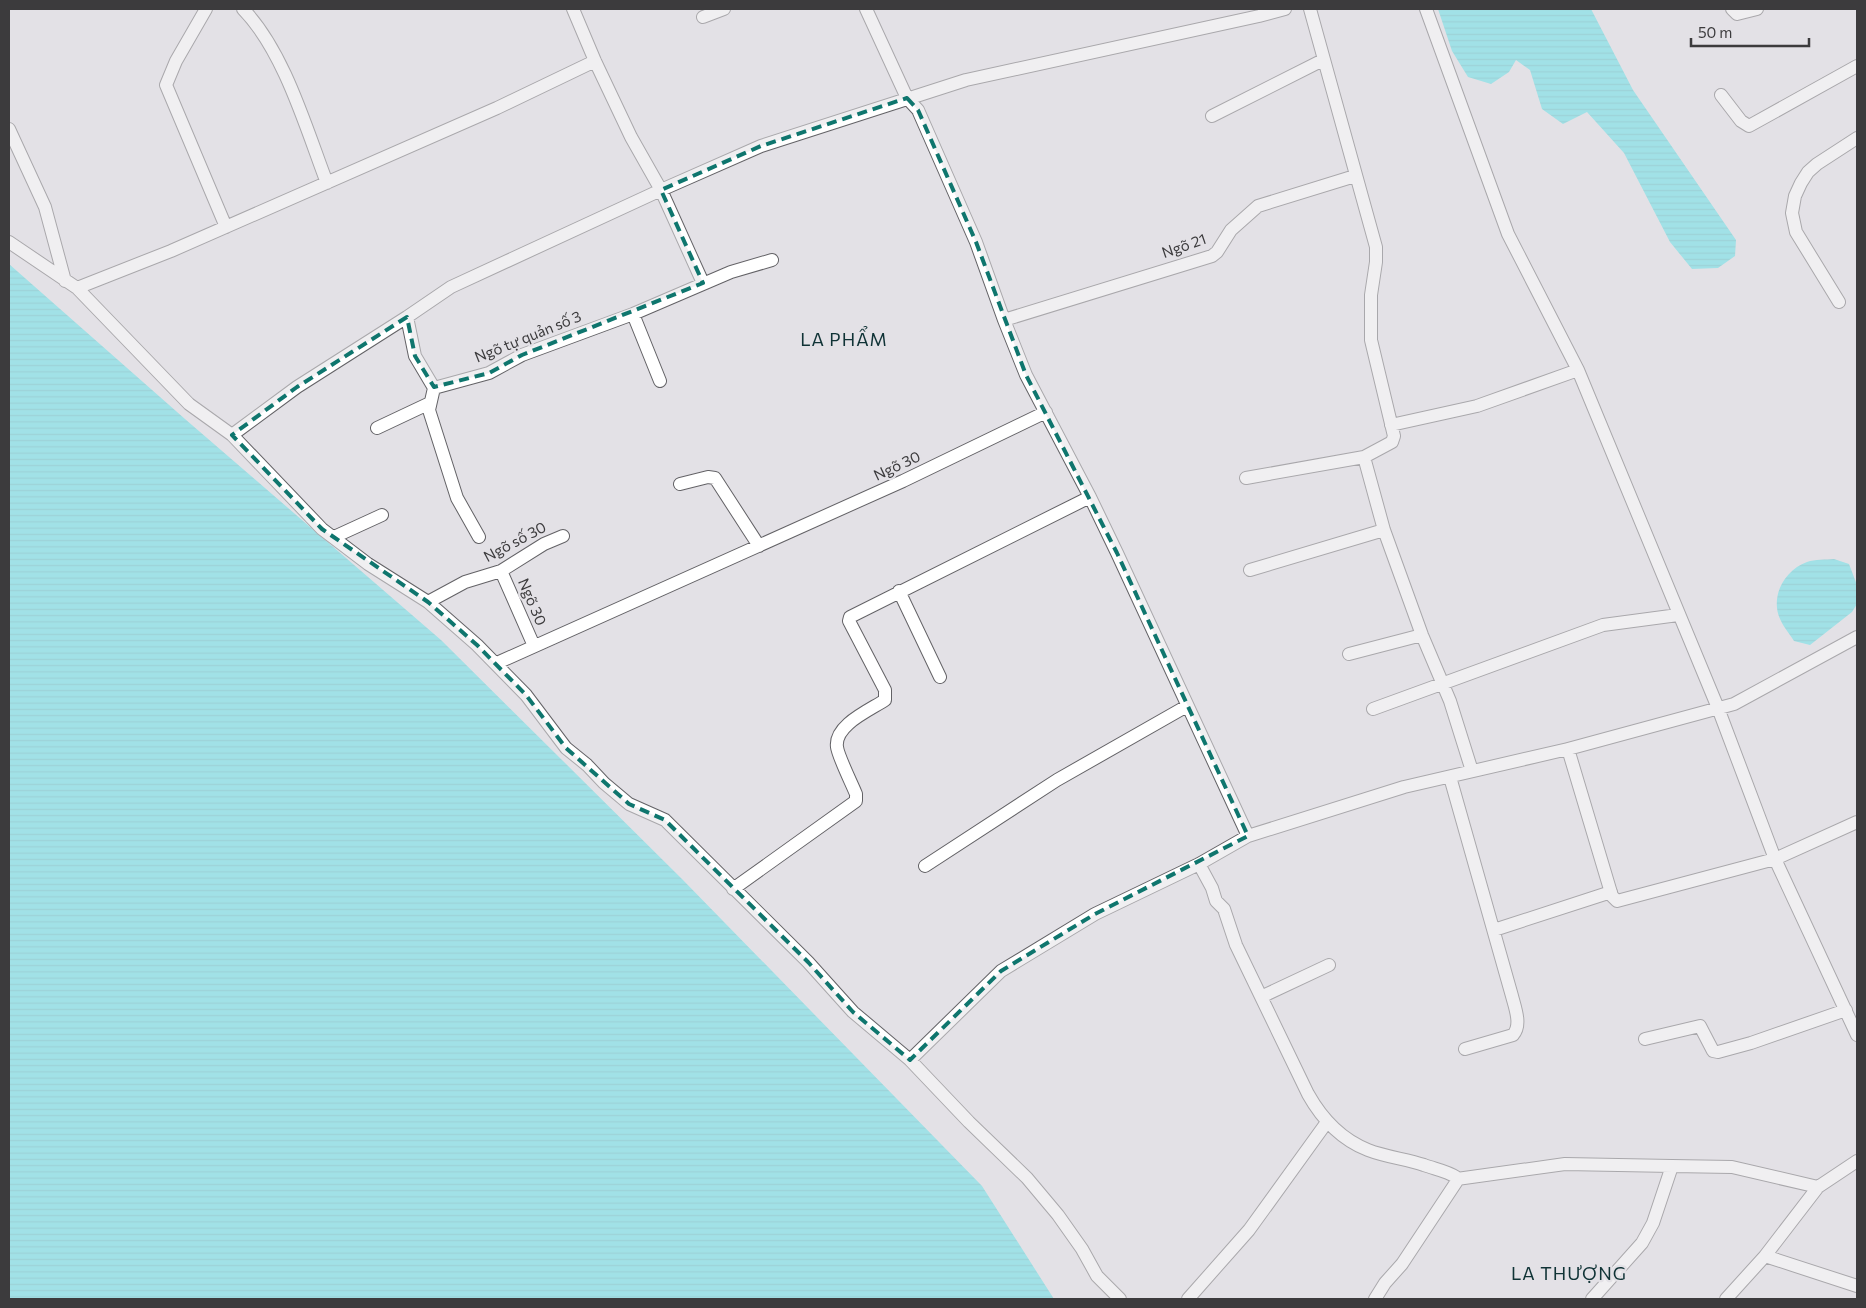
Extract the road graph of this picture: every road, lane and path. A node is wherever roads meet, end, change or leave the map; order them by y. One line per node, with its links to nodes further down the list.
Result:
1 (206, 9): 24 (street)
2 (243, 9): 22 (street)
3 (573, 9): 14 (street)
4 (724, 9): 12 (street)
5 (866, 9): 17 (street)
6 (1285, 9): 11 (street)
7 (1310, 9): 13 (street)
8 (1426, 9): 34 (street)
9 (1732, 9): 10 (street)
10 (1757, 9)
11 (1247, 14): 17 (street)
12 (703, 17)
13 (1323, 60): 18 (street); 21 (street)
14 (595, 61): 22 (street); 23 (street)
15 (1857, 66): 16 (street)
16 (1721, 95)
17 (907, 98): 23 (street); 33 (street)
18 (1212, 116)
19 (9, 129): 27 (street)
20 (1857, 138): 30 (street)
21 (1355, 176): 33 (street, Ngõ 21); 39 (street)
22 (327, 183): 24 (street)
23 (661, 190): 28 (street); 32 (street)
24 (226, 227): 29 (street)
25 (9, 242): 27 (street)
26 (772, 260): 28 (street, Ngõ tự quản số 3)
27 (65, 281): 29 (street)
28 (703, 283): 31 (street, Ngõ tự quản số 3)
29 (77, 288): 41 (street)
30 (1839, 302)
31 (633, 314): 35 (street); 36 (street, Ngõ tự quản số 3)
32 (407, 317): 36 (street); 41 (street)
33 (1004, 320): 38 (street)
34 (1578, 370): 39 (street); 56 (street)
35 (660, 381)
36 (434, 388): 37 (street)
37 (430, 403): 40 (street); 50 (street)
38 (1046, 412): 45 (street); 51 (street, Ngõ 30)
39 (1391, 425): 42 (street)
40 (377, 428)
41 (232, 435): 49 (street)
42 (1364, 457): 43 (street); 47 (street)
43 (1246, 478)
44 (680, 484): 51 (street)
45 (1090, 497): 54 (street); 64 (street)
46 (382, 516): 49 (street)
47 (1384, 530): 52 (street); 57 (street)
48 (563, 536): 53 (street, Ngõ số 30)
49 (334, 537): 55 (street)
50 (479, 538)
51 (759, 546): 59 (street, Ngõ 30)
52 (1250, 570)
53 (501, 572): 55 (street, Ngõ số 30); 59 (street, Ngõ 30)
54 (899, 592): 62 (street); 75 (street)
55 (428, 602): 61 (street)
56 (1678, 616): 63 (street); 65 (street)
57 (1422, 634): 60 (street); 63 (street)
58 (1857, 637): 65 (street)
59 (534, 646): 61 (street, Ngõ 30)
60 (1349, 654)
61 (497, 663): 75 (street)
62 (940, 676)
63 (1442, 684): 66 (street); 68 (street)
64 (1187, 706): 71 (street); 74 (street)
65 (1718, 708): 67 (street); 72 (street)
66 (1373, 709)
67 (1568, 749): 68 (street); 76 (street)
68 (1472, 771): 69 (street)
69 (1450, 776): 71 (street); 77 (street)
70 (1857, 822): 72 (street)
71 (1248, 836): 73 (street)
72 (1775, 859): 76 (street); 80 (street)
73 (1199, 864): 79 (street); 84 (street)
74 (924, 866)
75 (733, 889): 84 (street)
76 (1611, 892): 77 (street)
77 (1494, 930): 83 (street)
78 (1329, 965): 79 (street)
79 (1263, 996): 85 (street)
80 (1846, 1010): 81 (street); 82 (street)
81 (1857, 1035)
82 (1645, 1039)
83 (1465, 1049)
84 (910, 1060): 92 (street)
85 (1327, 1122): 88 (street); 93 (street)
86 (1857, 1161): 89 (street)
87 (1672, 1166): 88 (street); 89 (street); 95 (street)
88 (1457, 1179): 94 (street)
89 (1818, 1187): 90 (street)
90 (1766, 1256): 91 (street); 96 (street)
91 (1857, 1286)
92 (1120, 1299)
93 (1188, 1299)
94 (1375, 1299)
95 (1592, 1299)
96 (1726, 1299)

